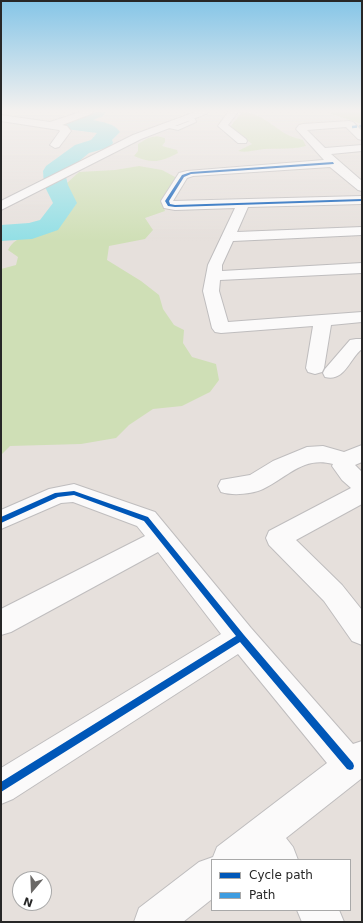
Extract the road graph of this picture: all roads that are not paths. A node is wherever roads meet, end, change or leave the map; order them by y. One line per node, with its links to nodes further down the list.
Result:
1 (102, 155): 7 (street)
2 (325, 155): 3 (street)
3 (333, 163): 4 (street); 6 (street)
4 (362, 187)
5 (362, 200): 6 (street)
6 (243, 205): 9 (street)
7 (1, 206)
8 (362, 231): 9 (street)
9 (228, 238): 11 (street)
10 (362, 268): 11 (street)
11 (214, 276): 13 (street)
12 (362, 317): 13 (street)
13 (323, 320): 14 (street)
14 (362, 344)
15 (354, 457): 16 (street); 17 (street)
16 (362, 485)
17 (228, 486)
18 (362, 493): 22 (street)
19 (1, 520): 20 (street)
20 (161, 538): 21 (street); 23 (street)
21 (1, 623)
22 (362, 632)
23 (241, 637): 24 (street); 25 (street)
24 (356, 761): 26 (street)
25 (1, 788)
26 (271, 847): 27 (street)
27 (233, 859)
28 (211, 876): 30 (street)
29 (317, 911): 31 (street)
30 (153, 922)
31 (325, 922)

